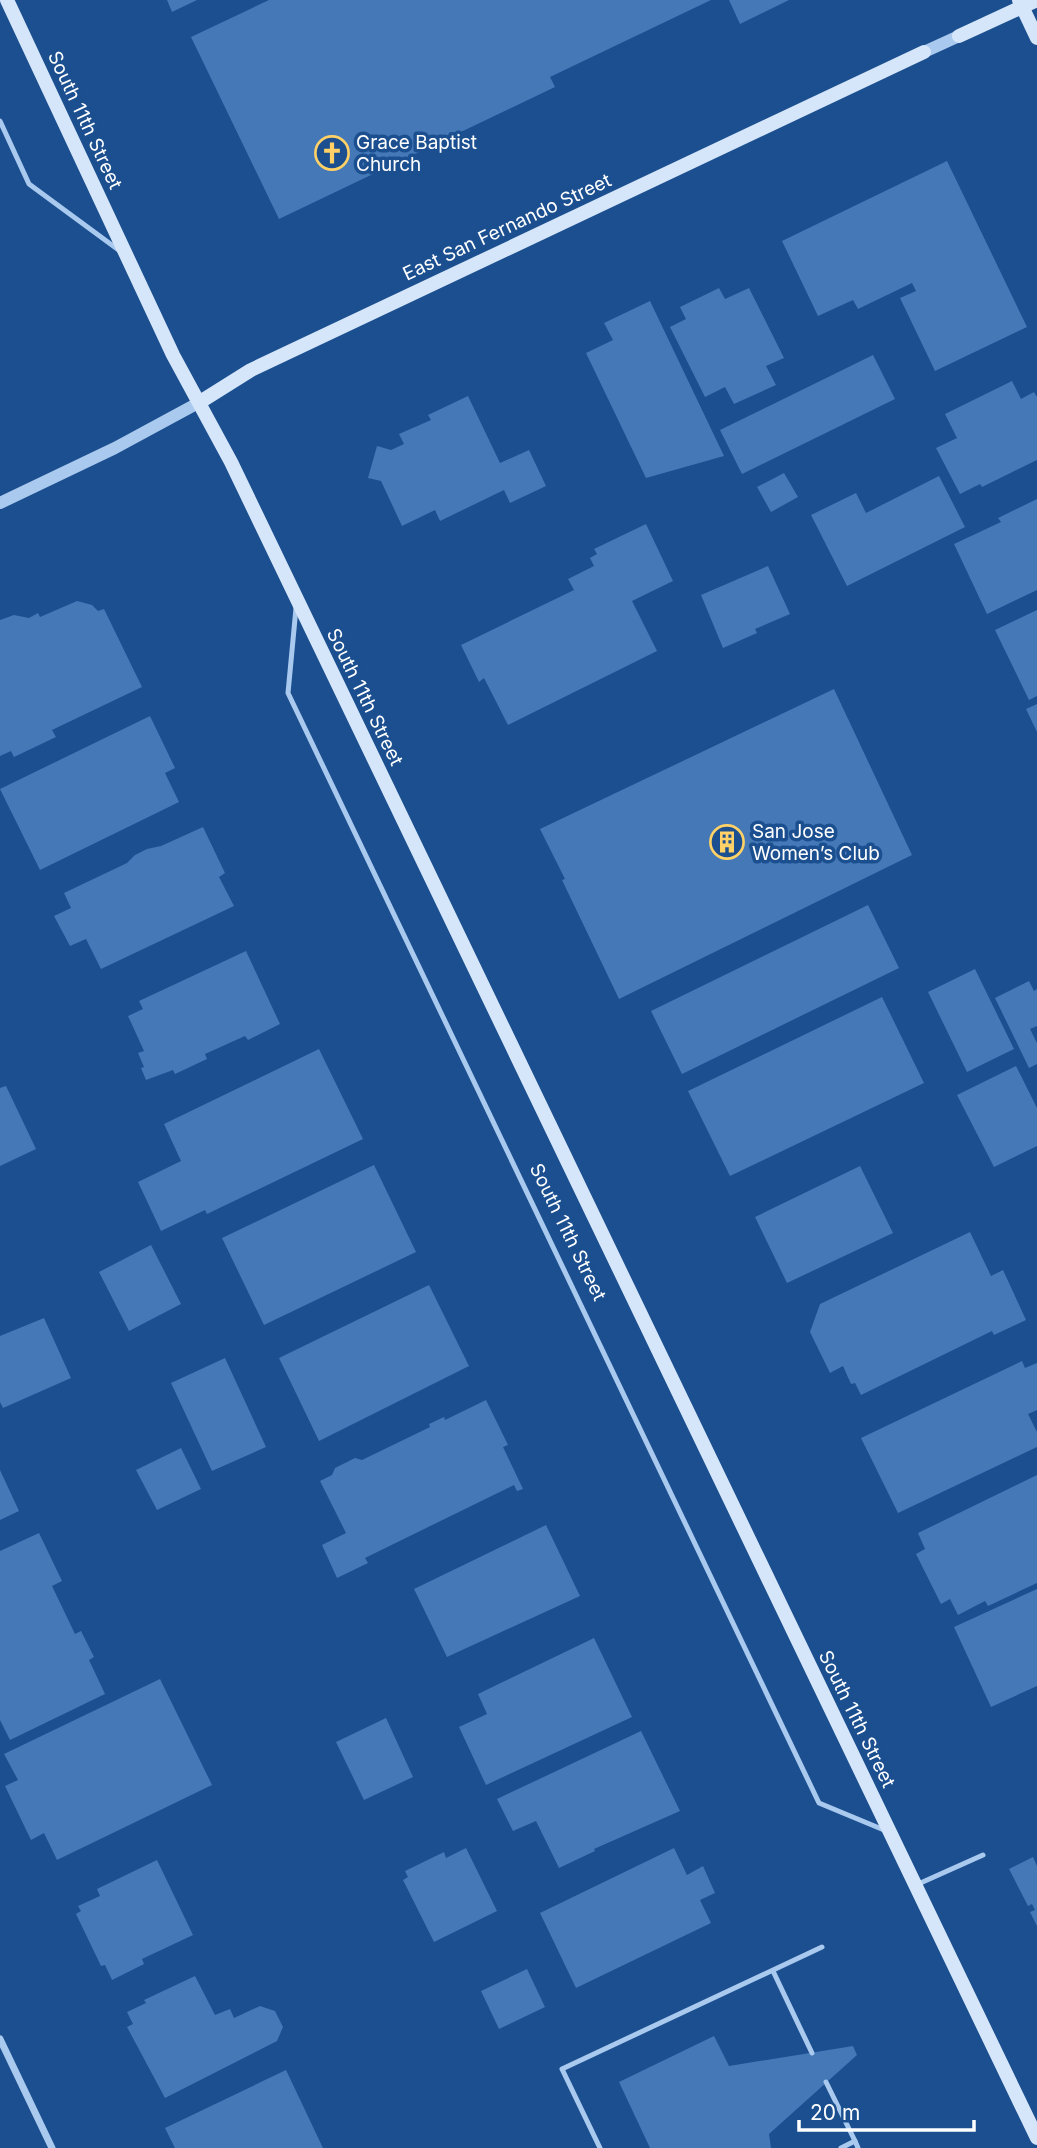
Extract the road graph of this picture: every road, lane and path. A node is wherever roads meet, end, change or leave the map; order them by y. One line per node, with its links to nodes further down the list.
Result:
1 (7, 0): 9 (main road, South 11th Street)
2 (1037, 0): 3 (main road, East San Fernando Street)
3 (1020, 3): 4 (main road); 5 (main road, East San Fernando Street); 6 (main road)
4 (1037, 9)
5 (959, 36): 7 (street, East San Fernando Street)
6 (1037, 38)
7 (924, 52): 10 (main road, East San Fernando Street)
8 (0, 121): 9 (lane, South 11th Street)
9 (128, 257): 10 (main road, South 11th Street)
10 (200, 402): 11 (street, East San Fernando Street); 12 (main road, South 11th Street)
11 (0, 503)
12 (296, 600): 13 (main road, South 11th Street); 13 (lane, South 11th Street)
13 (891, 1833): 15 (main road, South 11th Street)
14 (983, 1855): 15 (lane)
15 (915, 1885): 21 (main road, South 11th Street)
16 (822, 1947): 17 (lane)
17 (773, 1971): 19 (lane); 24 (lane)
18 (0, 2039): 23 (street)
19 (812, 2053)
20 (826, 2082): 22 (lane)
21 (1037, 2138)
22 (855, 2141): 25 (lane); 26 (lane)
23 (52, 2148)
24 (600, 2148)
25 (841, 2148)
26 (858, 2148)

